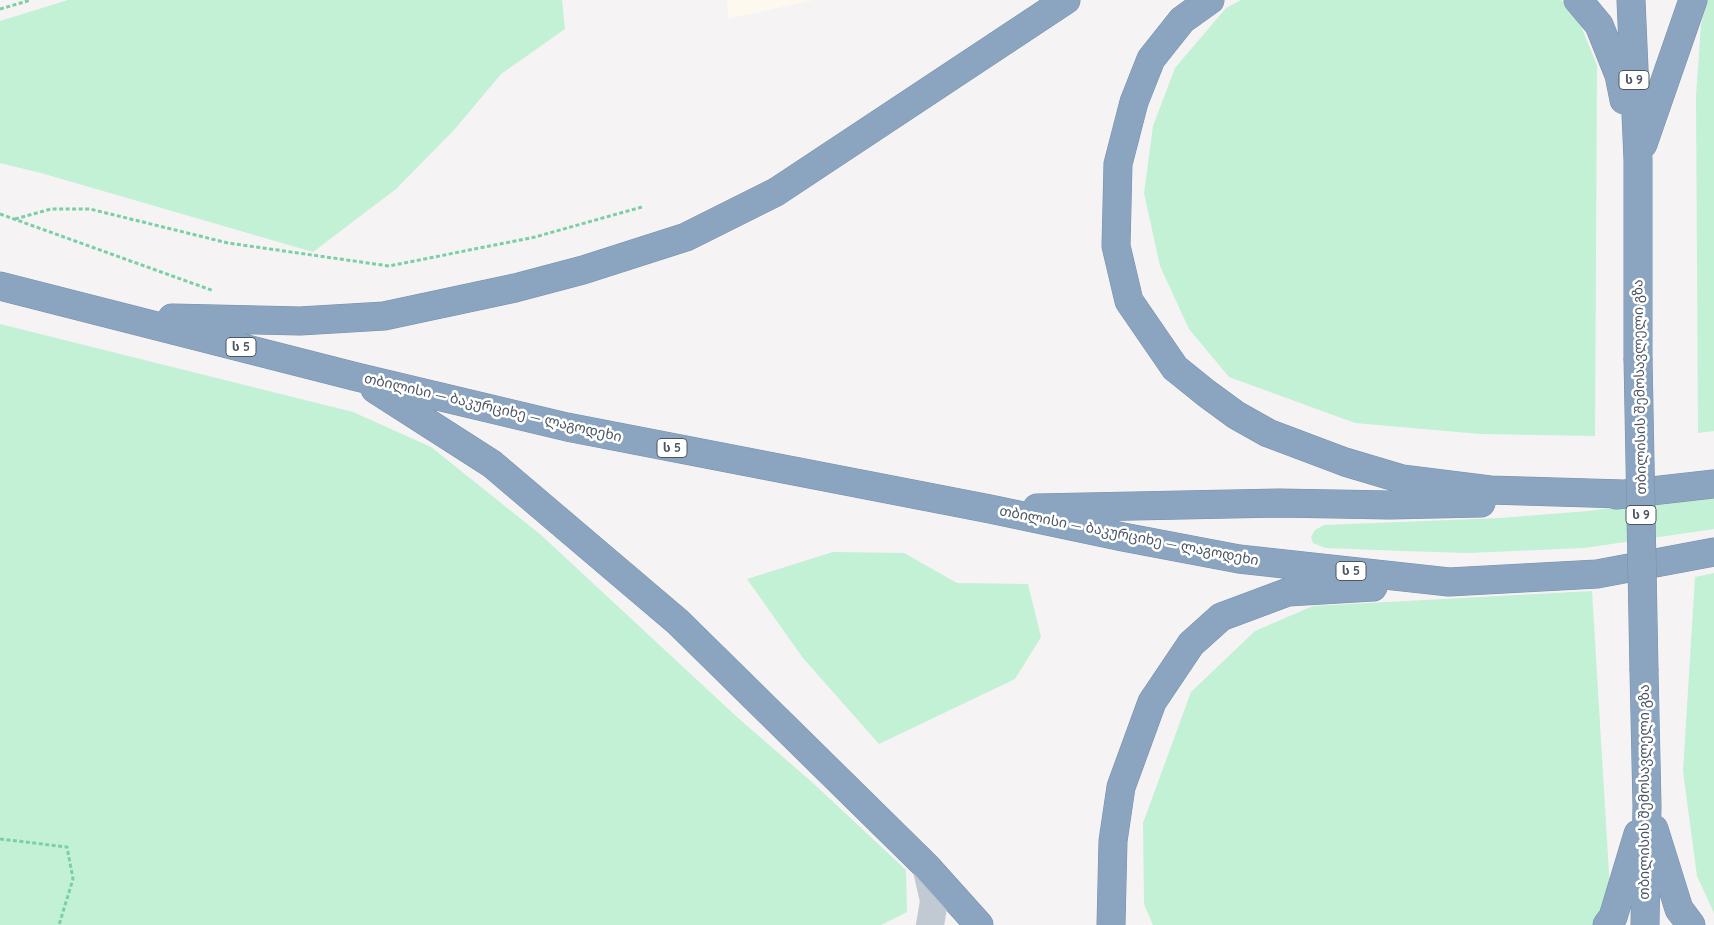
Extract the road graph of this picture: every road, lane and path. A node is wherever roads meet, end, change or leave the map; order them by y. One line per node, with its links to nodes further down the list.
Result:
1 (31, 0): 7 (path)
2 (1066, 0): 14 (highway)
3 (1210, 0): 19 (highway)
4 (1578, 0): 8 (highway)
5 (1631, 0): 8 (highway, თბილისის შემოსავლელი გზა / ს 9)
6 (1693, 0): 8 (highway)
7 (0, 9)
8 (1638, 160): 23 (highway, თბილისის შემოსავლელი გზა / ს 9, bridge)
9 (642, 207): 11 (path)
10 (0, 214): 11 (path)
11 (15, 220): 13 (path)
12 (0, 286): 14 (highway, თბილისი — ბაკურციხე — ლაგოდეხი / ს 5)
13 (218, 292)
14 (124, 317): 15 (highway, თბილისი — ბაკურციხე — ლაგოდეხი / ს 5)
15 (357, 377): 20 (highway, თბილისი — ბაკურციხე — ლაგოდეხი / ს 5); 25 (highway)
16 (1714, 478): 18 (highway)
17 (1714, 484): 18 (highway, თბილისი — ბაკურციხე — ლაგოდეხი / ს 5)
18 (1680, 488): 19 (highway, თბილისი — ბაკურციხე — ლაგოდეხი / ს 5)
19 (1623, 494): 20 (highway, თბილისი — ბაკურციხე — ლაგოდეხი / ს 5)
20 (990, 509): 22 (highway, თბილისი — ბაკურციხე — ლაგოდეხი / ს 5)
21 (1714, 552): 22 (highway, თბილისი — ბაკურციხე — ლაგოდეხი / ს 5)
22 (1449, 582): 29 (highway)
23 (1647, 806): 30 (highway); 31 (highway, თბილისის შემოსავლელი გზა / ს 9); 32 (highway)
24 (0, 839): 26 (path)
25 (926, 866): 27 (street); 28 (highway)
26 (59, 925)
27 (930, 925)
28 (979, 925)
29 (1111, 925)
30 (1607, 925)
31 (1646, 925)
32 (1691, 925)

